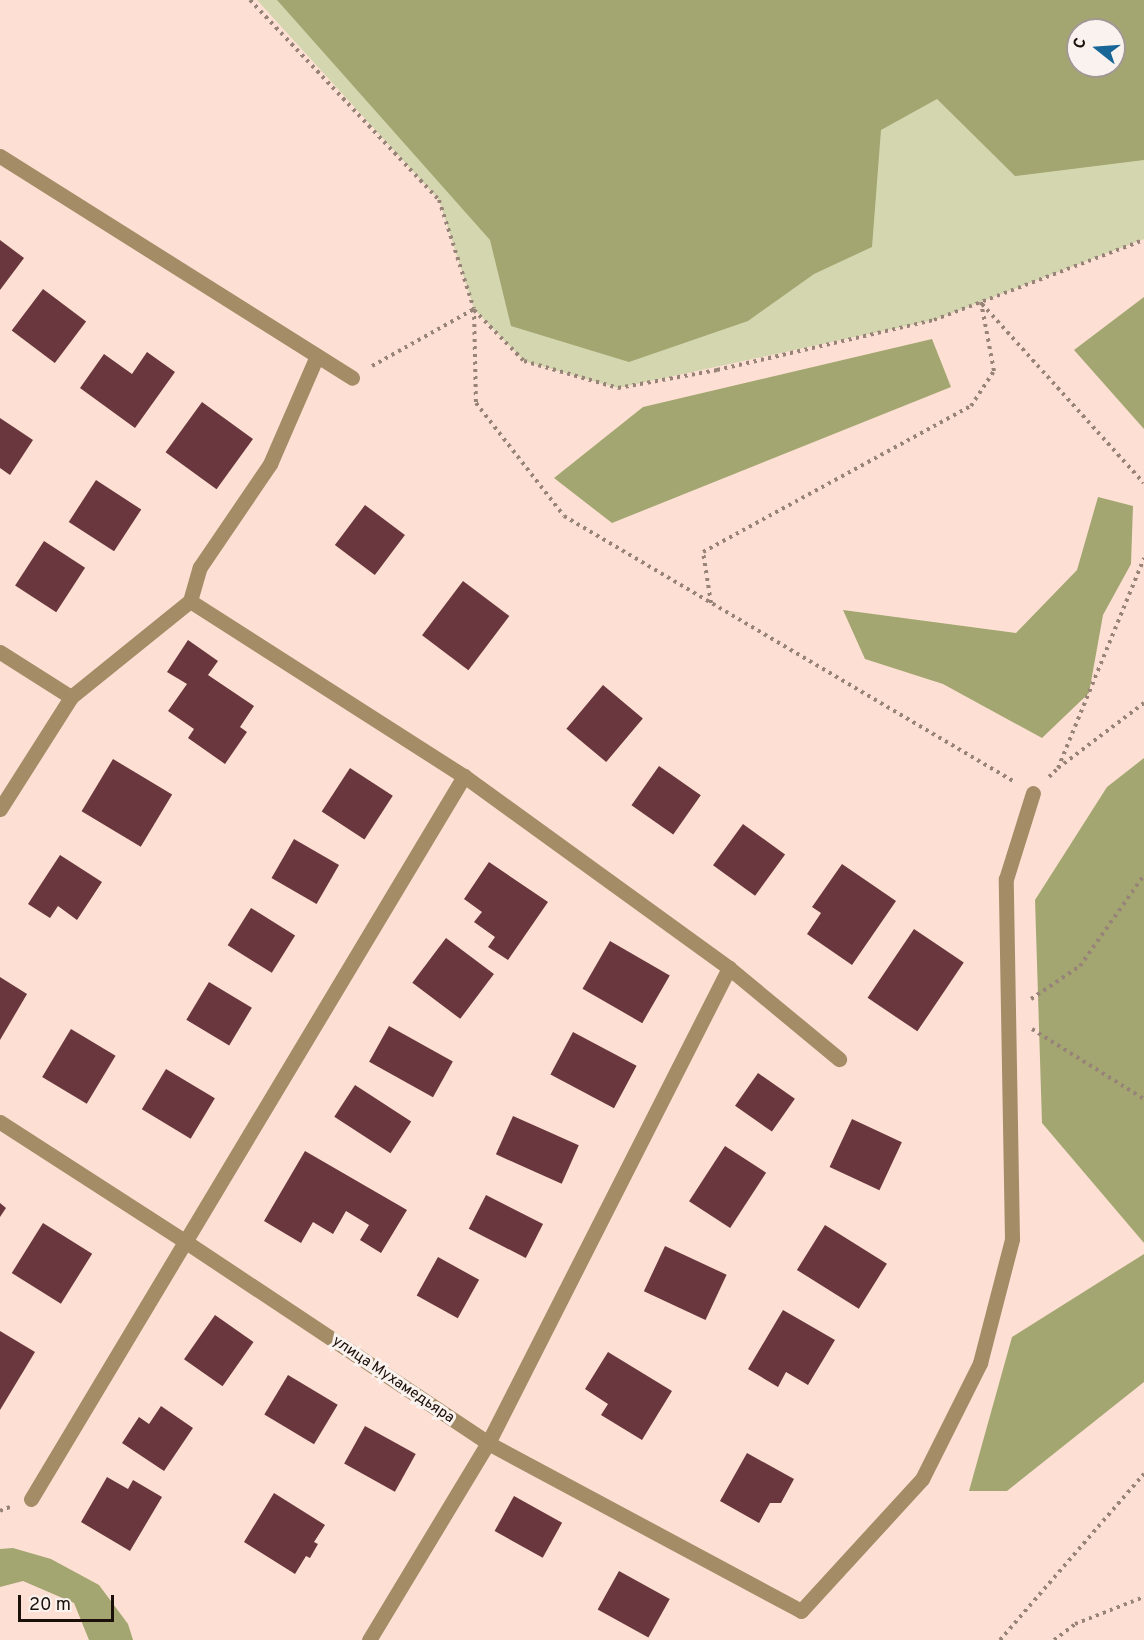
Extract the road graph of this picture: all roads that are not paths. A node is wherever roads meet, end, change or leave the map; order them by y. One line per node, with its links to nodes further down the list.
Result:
1 (0, 156): 2 (street)
2 (317, 356): 3 (street); 4 (street)
3 (352, 378)
4 (190, 601): 6 (street); 7 (street)
5 (0, 652): 6 (street)
6 (71, 697): 9 (street)
7 (464, 776): 10 (street); 13 (street)
8 (1033, 793): 14 (street, улица Мухамедьяра)
9 (0, 809)
10 (729, 968): 11 (street); 14 (street)
11 (839, 1059)
12 (0, 1122): 13 (street, улица Мухамедьяра)
13 (186, 1242): 14 (street, улица Мухамедьяра); 15 (street)
14 (488, 1443): 16 (street)
15 (31, 1499)
16 (369, 1640)

